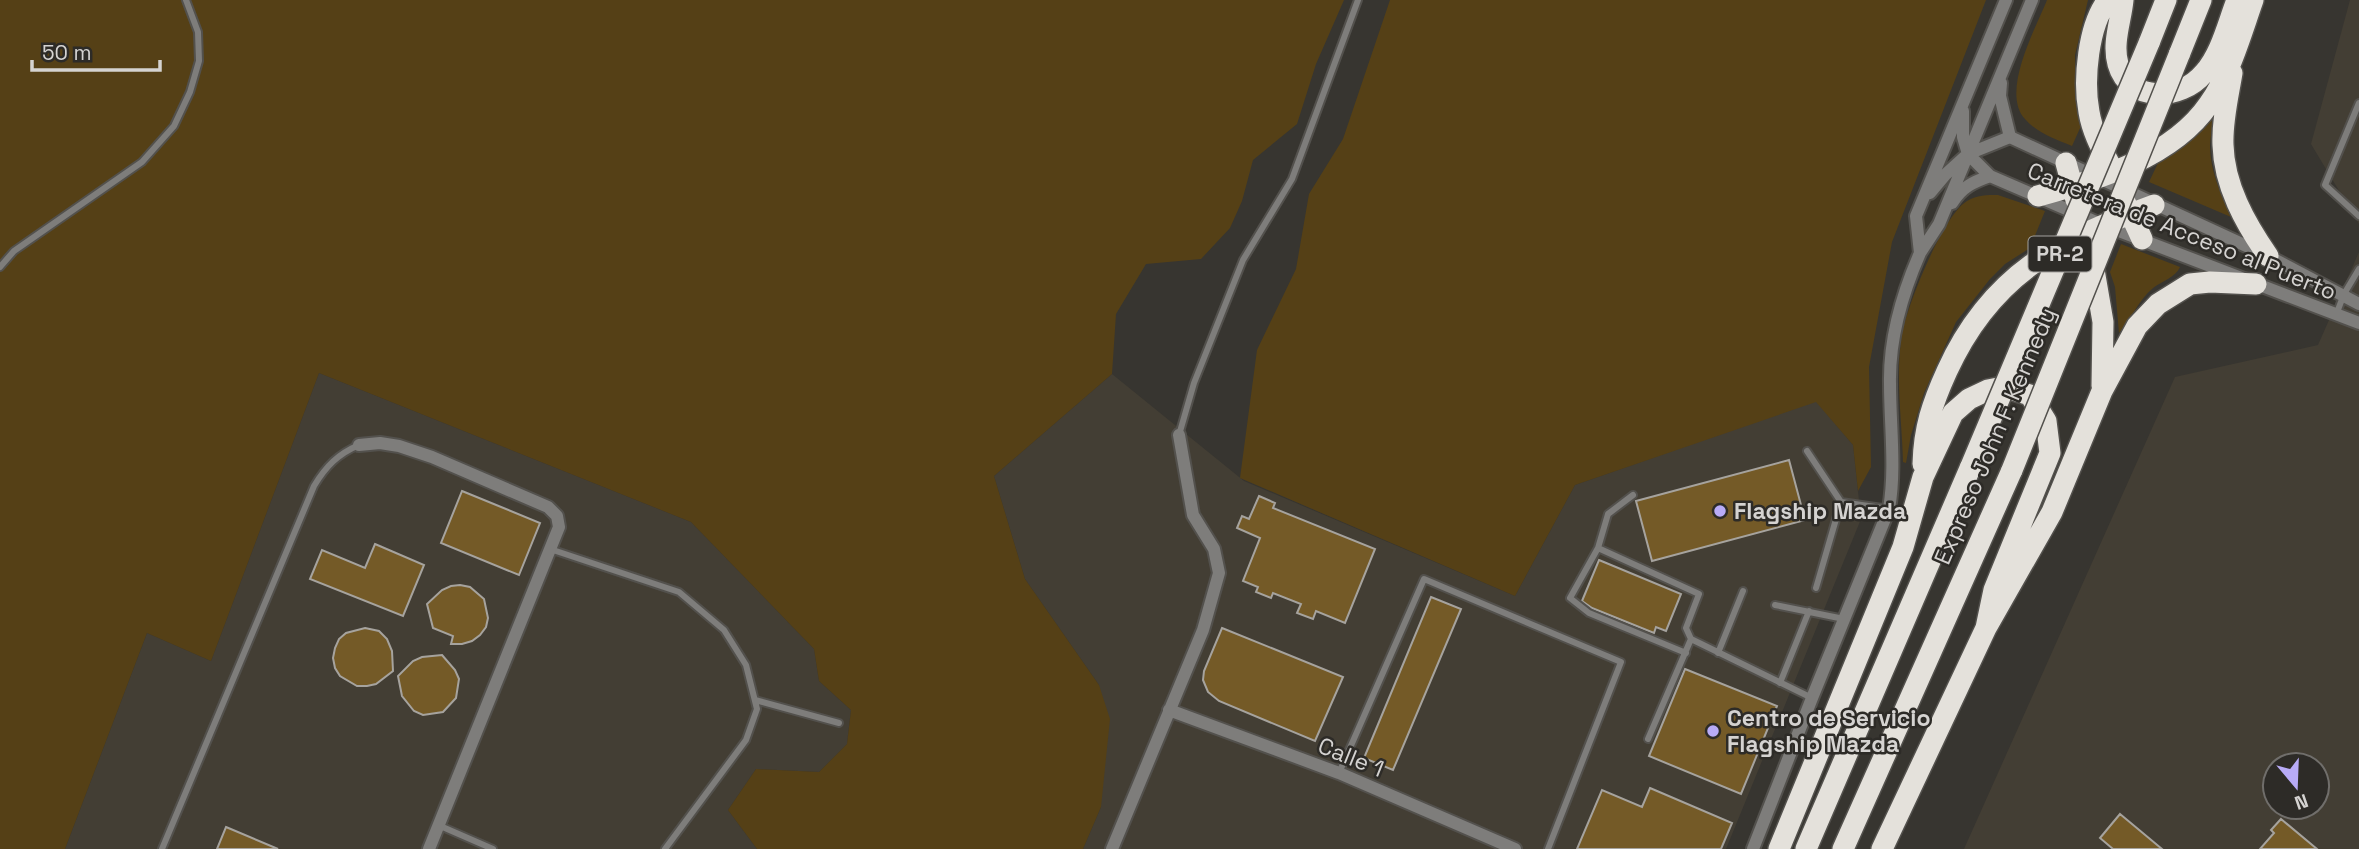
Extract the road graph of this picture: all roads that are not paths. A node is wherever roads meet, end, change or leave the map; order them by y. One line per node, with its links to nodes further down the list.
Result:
1 (186, 0): 31 (lane)
2 (1358, 0): 39 (lane)
3 (2006, 0): 14 (street)
4 (2032, 0): 12 (street)
5 (2108, 0): 19 (highway)
6 (2123, 0): 9 (highway)
7 (2166, 0): 74 (highway, Expreso John F. Kennedy / PR-2, bridge)
8 (2201, 0): 75 (highway, Expreso John F. Kennedy / PR-2, bridge)
9 (2237, 0)
10 (2253, 0): 11 (highway)
11 (2236, 50): 19 (highway); 30 (highway)
12 (2001, 75): 15 (street); 16 (street)
13 (2359, 103): 25 (lane)
14 (1963, 104): 16 (street); 22 (street)
15 (2010, 137): 16 (street); 17 (street, Carretera de Acceso al Puerto)
16 (1968, 154): 18 (street); 22 (street); 26 (street)
17 (2066, 163): 19 (street, Carretera de Acceso al Puerto); 20 (highway)
18 (1990, 176): 21 (street, Carretera de Acceso al Puerto); 26 (street)
19 (2110, 179): 20 (highway); 23 (street, Carretera de Acceso al Puerto); 24 (highway)
20 (2072, 187): 21 (highway); 27 (highway)
21 (2038, 196): 27 (street, Carretera de Acceso al Puerto)
22 (1922, 202): 29 (street)
23 (2154, 205): 24 (highway); 30 (street, Carretera de Acceso al Puerto)
24 (2130, 214): 27 (highway); 28 (highway)
25 (2359, 216)
26 (1939, 224): 29 (street)
27 (2090, 224): 28 (street, Carretera de Acceso al Puerto); 38 (highway); 42 (highway)
28 (2142, 239): 33 (street, Carretera de Acceso al Puerto)
29 (1920, 253): 45 (street)
30 (2267, 256): 34 (street, Carretera de Acceso al Puerto)
31 (0, 267)
32 (2359, 269): 34 (lane)
33 (2256, 284): 36 (street, Carretera de Acceso al Puerto); 38 (highway)
34 (2344, 295): 35 (street, Carretera de Acceso al Puerto); 36 (lane)
35 (2359, 304)
36 (2336, 315): 37 (street, Carretera de Acceso al Puerto)
37 (2359, 323)
38 (2102, 391): 53 (highway)
39 (1179, 435): 60 (street)
40 (359, 445): 47 (street); 65 (lane)
41 (1807, 451): 44 (lane)
42 (1923, 477): 53 (highway); 73 (highway)
43 (1633, 495): 46 (lane)
44 (1841, 502): 45 (lane); 48 (lane)
45 (1889, 509): 52 (street)
46 (1598, 548): 54 (lane); 55 (lane)
47 (550, 550): 59 (lane); 64 (street)
48 (1816, 588)
49 (1743, 591): 56 (lane)
50 (1775, 605): 51 (lane)
51 (1809, 611): 52 (lane); 57 (lane)
52 (1844, 619): 58 (street)
53 (1986, 628): 76 (highway)
54 (1691, 639): 55 (lane); 56 (lane)
55 (1686, 653): 62 (lane)
56 (1718, 653): 57 (lane)
57 (1780, 683): 58 (lane)
58 (1812, 698): 72 (street)
59 (755, 700): 61 (lane); 68 (lane)
60 (1169, 710): 63 (street, Calle 1); 69 (street)
61 (839, 723)
62 (1648, 739)
63 (1339, 773): 70 (street, Calle 1); 71 (lane)
64 (438, 825): 66 (street); 67 (lane)
65 (162, 849)
66 (429, 849)
67 (493, 849)
68 (665, 849)
69 (1112, 849)
70 (1515, 849)
71 (1548, 849)
72 (1753, 849)
73 (1779, 849)
74 (1806, 849)
75 (1843, 849)
76 (1882, 849)

